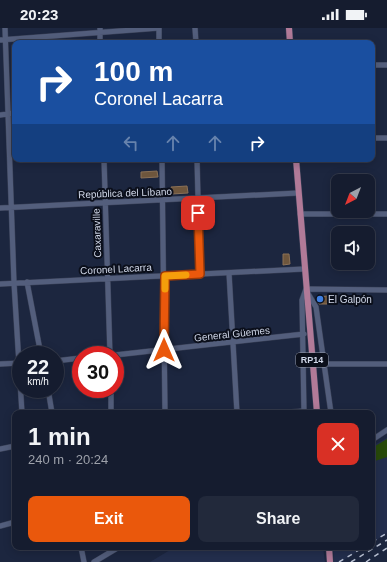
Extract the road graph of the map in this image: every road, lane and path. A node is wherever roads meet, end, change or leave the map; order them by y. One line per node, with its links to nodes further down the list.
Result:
1 (5, 28): 6 (street)
2 (159, 28): 5 (street); 7 (street)
3 (195, 28): 8 (street)
4 (289, 28): 9 (main road)
5 (100, 30): 6 (street)
6 (2, 40): 12 (street)
7 (159, 40)
8 (196, 40)
9 (290, 40)
10 (375, 65): 11 (street)
11 (387, 65)
12 (9, 114): 13 (street); 24 (street)
13 (0, 115)
14 (375, 138): 15 (street)
15 (387, 138)
16 (104, 162): 23 (street, Caxaraville)
17 (162, 162): 22 (street)
18 (198, 162): 21 (street)
19 (296, 162): 20 (main road, RP14)
20 (298, 193): 21 (street, República del Líbano); 26 (main road, RP14)
21 (197, 198): 22 (street, República del Líbano); 30 (street)
22 (163, 200): 23 (street, República del Líbano); 31 (street)
23 (105, 202): 24 (street, República del Líbano); 32 (street, Caxaraville)
24 (12, 207): 25 (street, República del Líbano); 34 (street)
25 (0, 208)
26 (300, 214): 27 (street); 28 (main road, RP14)
27 (387, 214)
28 (304, 269): 29 (street, Coronel Lacarra); 36 (main road, RP14)
29 (229, 273): 30 (street, Coronel Lacarra); 39 (street)
30 (200, 274): 31 (street, Coronel Lacarra)
31 (165, 276): 32 (street, Coronel Lacarra); 43 (street)
32 (107, 278): 33 (street, Coronel Lacarra); 42 (street, Caxaraville)
33 (27, 282): 34 (street, Coronel Lacarra); 41 (street)
34 (14, 283): 35 (street, Coronel Lacarra); 40 (street)
35 (0, 284)
36 (306, 289): 37 (street); 38 (street); 47 (street); 58 (main road, RP14)
37 (387, 290)
38 (304, 334): 39 (street, General Güemes); 57 (street)
39 (233, 343): 43 (street, General Güemes); 56 (street)
40 (19, 346)
41 (39, 346)
42 (110, 346)
43 (164, 350): 44 (street, General Güemes); 55 (street)
44 (124, 354)
45 (12, 363): 46 (street)
46 (0, 364)
47 (323, 364): 48 (street); 59 (street)
48 (387, 364)
49 (21, 398): 52 (street)
50 (50, 398): 53 (street)
51 (111, 398): 54 (street)
52 (22, 410)
53 (52, 410)
54 (111, 410)
55 (165, 410)
56 (237, 410)
57 (304, 410)
58 (317, 410)
59 (331, 410)
60 (387, 430): 61 (street)
61 (375, 438)
62 (12, 447): 63 (street)
63 (0, 449)
64 (12, 523): 65 (street)
65 (0, 526)
66 (82, 550): 69 (street)
67 (113, 550): 70 (street)
68 (329, 550): 71 (main road)
69 (84, 562)
70 (94, 562)
71 (330, 562)

